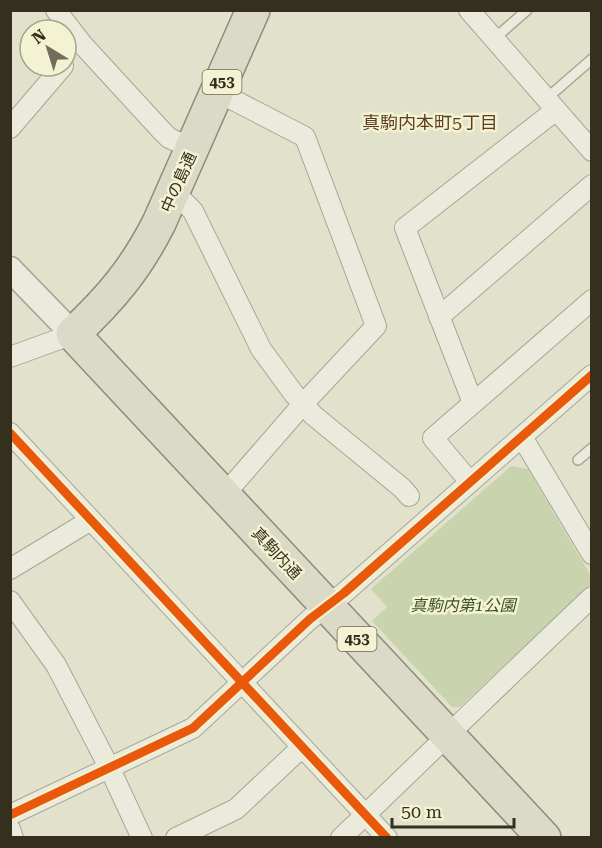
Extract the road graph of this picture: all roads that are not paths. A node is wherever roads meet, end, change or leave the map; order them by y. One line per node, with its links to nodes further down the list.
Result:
1 (56, 10): 6 (street)
2 (469, 10): 5 (street)
3 (527, 10): 5 (lane)
4 (248, 12): 10 (highway, 中の島通 / 453)
5 (494, 39): 11 (street)
6 (82, 44): 7 (street); 13 (street)
7 (78, 49)
8 (591, 59): 11 (lane)
9 (53, 78): 12 (street)
10 (218, 92): 13 (highway, 中の島通 / 453); 24 (street)
11 (551, 104): 14 (street); 19 (street)
12 (10, 128)
13 (193, 149): 16 (highway, 中の島通 / 453)
14 (591, 151)
15 (591, 186): 19 (street)
16 (174, 192): 20 (highway, 中の島通 / 453); 24 (street)
17 (10, 269): 20 (street, 真駒内通)
18 (591, 300): 23 (street)
19 (440, 317): 23 (street)
20 (73, 334): 21 (street); 30 (highway, 真駒内通 / 453)
21 (10, 357)
22 (591, 375): 26 (street)
23 (473, 403): 29 (street)
24 (303, 404): 30 (street); 31 (street)
25 (10, 433): 32 (street)
26 (522, 437): 29 (street); 33 (street)
27 (591, 448): 28 (lane)
28 (578, 460)
29 (470, 482): 37 (street)
30 (224, 495): 37 (highway, 真駒内通 / 453)
31 (409, 496)
32 (91, 520): 34 (street); 38 (street)
33 (591, 554)
34 (10, 569)
35 (591, 597): 39 (street)
36 (10, 602): 41 (street)
37 (327, 606): 38 (street); 39 (highway, 真駒内通 / 453)
38 (242, 682): 40 (street); 41 (street)
39 (448, 736): 43 (street); 50 (highway, 真駒内通 / 453)
40 (302, 747): 43 (street); 47 (street)
41 (110, 769): 42 (street); 46 (street)
42 (10, 815)
43 (365, 815): 48 (street); 49 (street)
44 (10, 829): 45 (street)
45 (13, 837)
46 (142, 837)
47 (176, 837)
48 (341, 837)
49 (387, 837)
50 (544, 837)

